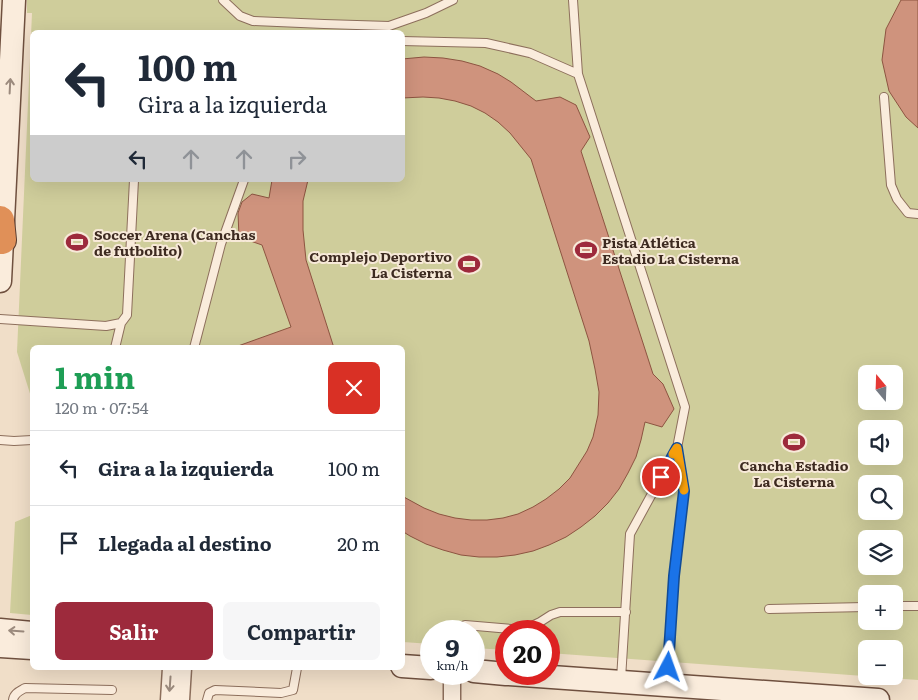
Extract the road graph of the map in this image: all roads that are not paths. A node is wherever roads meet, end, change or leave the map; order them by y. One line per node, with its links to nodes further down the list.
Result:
1 (14, 0): 11 (main road, one-way to 1)
2 (223, 0): 3 (lane)
3 (453, 0)
4 (574, 0): 6 (lane)
5 (405, 41): 6 (lane)
6 (578, 74): 19 (lane)
7 (884, 97): 10 (lane)
8 (134, 182): 14 (lane)
9 (243, 182): 16 (lane)
10 (918, 214)
11 (1, 230): 12 (main road)
12 (0, 281)
13 (0, 319): 14 (lane)
14 (121, 323): 15 (lane)
15 (116, 345)
16 (195, 345)
17 (0, 440): 18 (lane)
18 (30, 440)
19 (677, 448): 24 (lane); 38 (lane)
20 (903, 606): 21 (lane)
21 (918, 606)
22 (858, 607): 23 (lane)
23 (770, 609)
24 (626, 612): 25 (lane); 36 (lane)
25 (485, 627)
26 (0, 630): 27 (main road, one-way to 26)
27 (30, 633)
28 (0, 646): 29 (main road)
29 (30, 648)
30 (405, 666): 31 (main road)
31 (420, 667)
32 (171, 670): 42 (street, one-way to 42)
33 (184, 670): 43 (street)
34 (297, 670): 44 (lane)
35 (560, 678): 36 (main road)
36 (621, 682): 38 (main road)
37 (452, 685): 45 (street)
38 (667, 685): 40 (main road)
39 (112, 690): 41 (lane)
40 (813, 698): 46 (main road)
41 (13, 700)
42 (169, 700)
43 (182, 700)
44 (207, 700)
45 (452, 700)
46 (878, 700)

